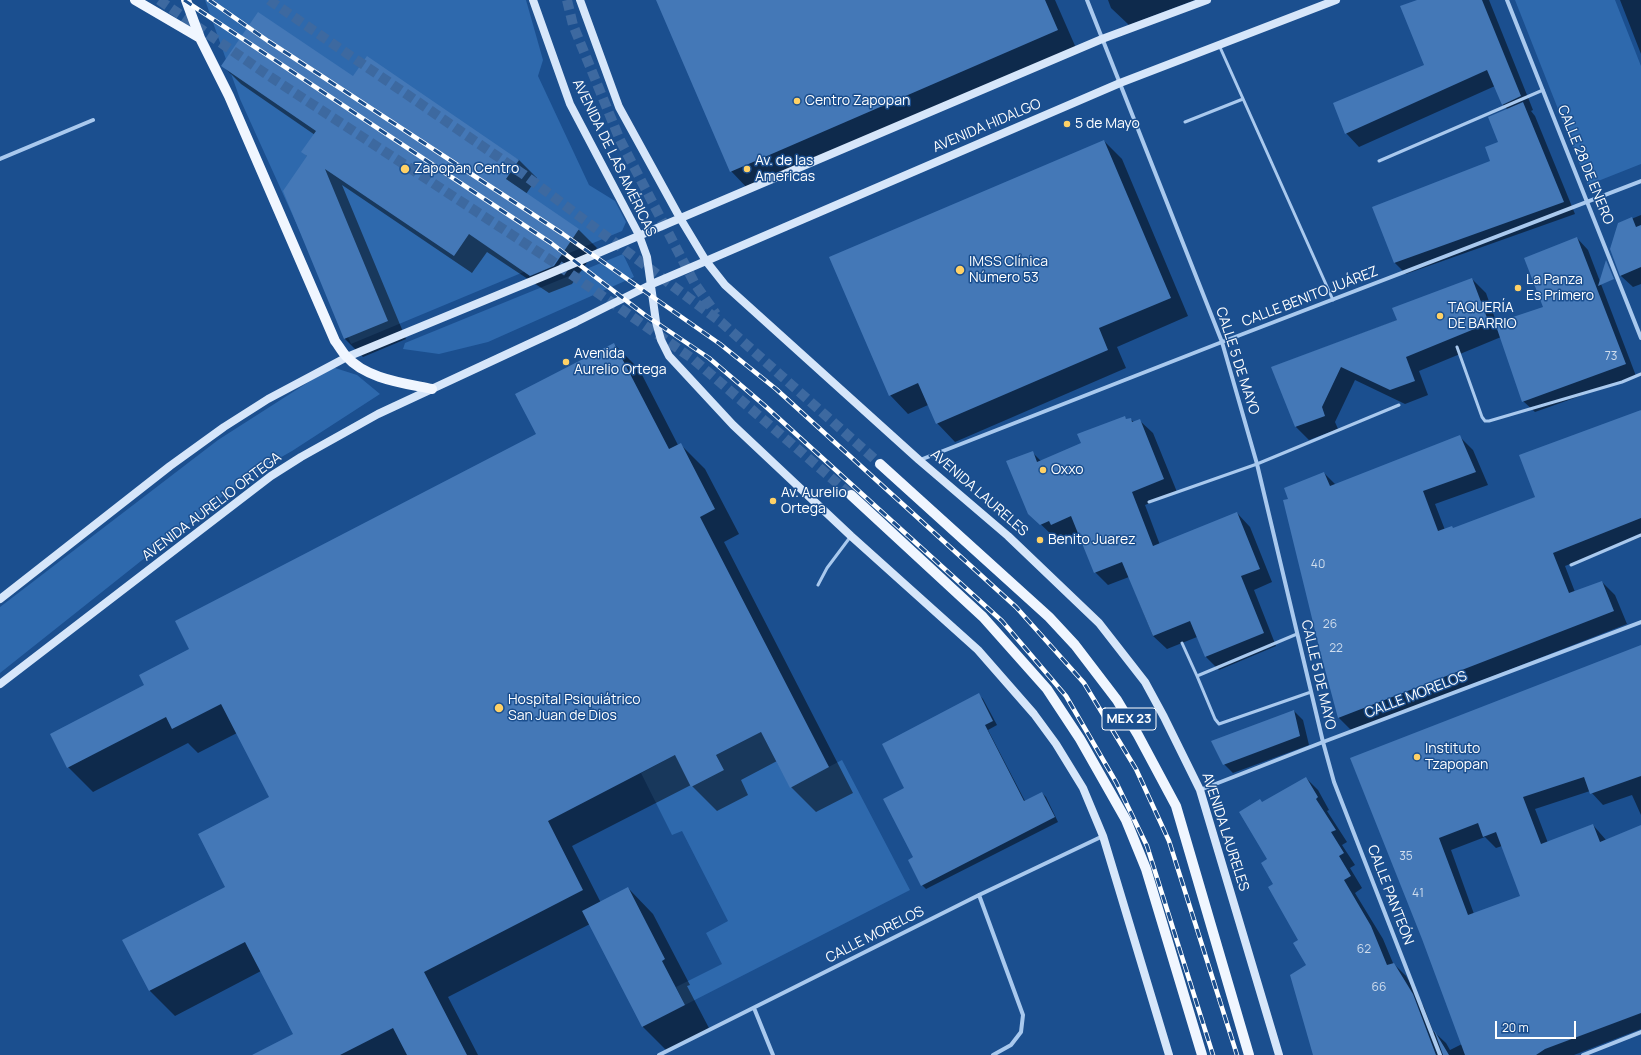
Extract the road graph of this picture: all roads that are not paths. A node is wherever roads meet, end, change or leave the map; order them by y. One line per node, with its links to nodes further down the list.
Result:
1 (135, 0): 9 (main road)
2 (186, 0): 9 (main road)
3 (533, 0): 22 (main road, AVENIDA DE LAS AMÉRICAS)
4 (580, 0): 21 (main road, AVENIDA DE LAS AMÉRICAS)
5 (1087, 0): 10 (street, CALLE 5 DE MAYO)
6 (1207, 0): 10 (main road)
7 (1336, 0): 11 (main road, AVENIDA HIDALGO)
8 (1507, 0): 13 (street, CALLE 28 DE ENERO)
9 (200, 38): 29 (main road)
10 (1102, 39): 12 (street, CALLE 5 DE MAYO); 21 (main road)
11 (1219, 45): 12 (main road, AVENIDA HIDALGO); 14 (lane)
12 (1120, 83): 23 (main road, AVENIDA HIDALGO); 27 (street, CALLE 5 DE MAYO)
13 (1543, 90): 18 (lane); 20 (street, CALLE 28 DE ENERO)
14 (1243, 100): 16 (lane); 25 (lane)
15 (93, 120): 17 (street)
16 (1185, 122)
17 (0, 159)
18 (1379, 161)
19 (1641, 181): 20 (street, CALLE BENITO JUÁREZ)
20 (1588, 202): 25 (street, CALLE BENITO JUÁREZ); 26 (street, CALLE 28 DE ENERO)
21 (680, 218): 22 (main road); 23 (main road, AVENIDA LAURELES)
22 (639, 235): 24 (main road, AVENIDA DE LAS AMÉRICAS); 29 (main road)
23 (706, 261): 24 (main road, AVENIDA HIDALGO); 33 (main road, AVENIDA LAURELES)
24 (652, 284): 31 (main road, AVENIDA AURELIO ORTEGA); 39 (main road)
25 (1333, 300): 27 (street, CALLE BENITO JUÁREZ)
26 (1641, 338)
27 (1222, 342): 33 (street, CALLE BENITO JUÁREZ); 35 (street, CALLE 5 DE MAYO)
28 (1457, 346): 30 (lane)
29 (347, 357): 31 (main road); 42 (main road)
30 (1641, 374)
31 (432, 389): 47 (main road, AVENIDA AURELIO ORTEGA)
32 (1399, 405): 35 (lane)
33 (919, 460): 50 (main road, AVENIDA LAURELES)
34 (880, 464): 60 (main road, MEX 23)
35 (1257, 464): 37 (lane); 44 (street, CALLE 5 DE MAYO)
36 (851, 495): 59 (main road)
37 (1149, 502)
38 (1641, 535): 40 (lane)
39 (851, 536): 41 (lane); 51 (main road)
40 (1571, 565)
41 (818, 585)
42 (0, 599)
43 (1641, 622): 49 (street, CALLE MORELOS)
44 (1297, 634): 46 (lane); 48 (street, CALLE 5 DE MAYO)
45 (1182, 643): 46 (lane)
46 (1197, 676): 48 (lane)
47 (0, 684)
48 (1311, 692): 49 (street, CALLE 5 DE MAYO)
49 (1323, 742): 50 (street, CALLE MORELOS); 62 (street, CALLE PANTEÓN)
50 (1200, 790): 61 (main road, AVENIDA LAURELES)
51 (1103, 836): 52 (street, CALLE MORELOS); 58 (main road)
52 (979, 895): 53 (street, CALLE MORELOS); 57 (street)
53 (754, 1008): 55 (street, CALLE MORELOS); 56 (street)
54 (1641, 1032): 63 (street)
55 (659, 1055)
56 (773, 1055)
57 (993, 1055)
58 (1169, 1055)
59 (1202, 1055)
60 (1249, 1055)
61 (1279, 1055)
62 (1440, 1055)
63 (1583, 1055)

